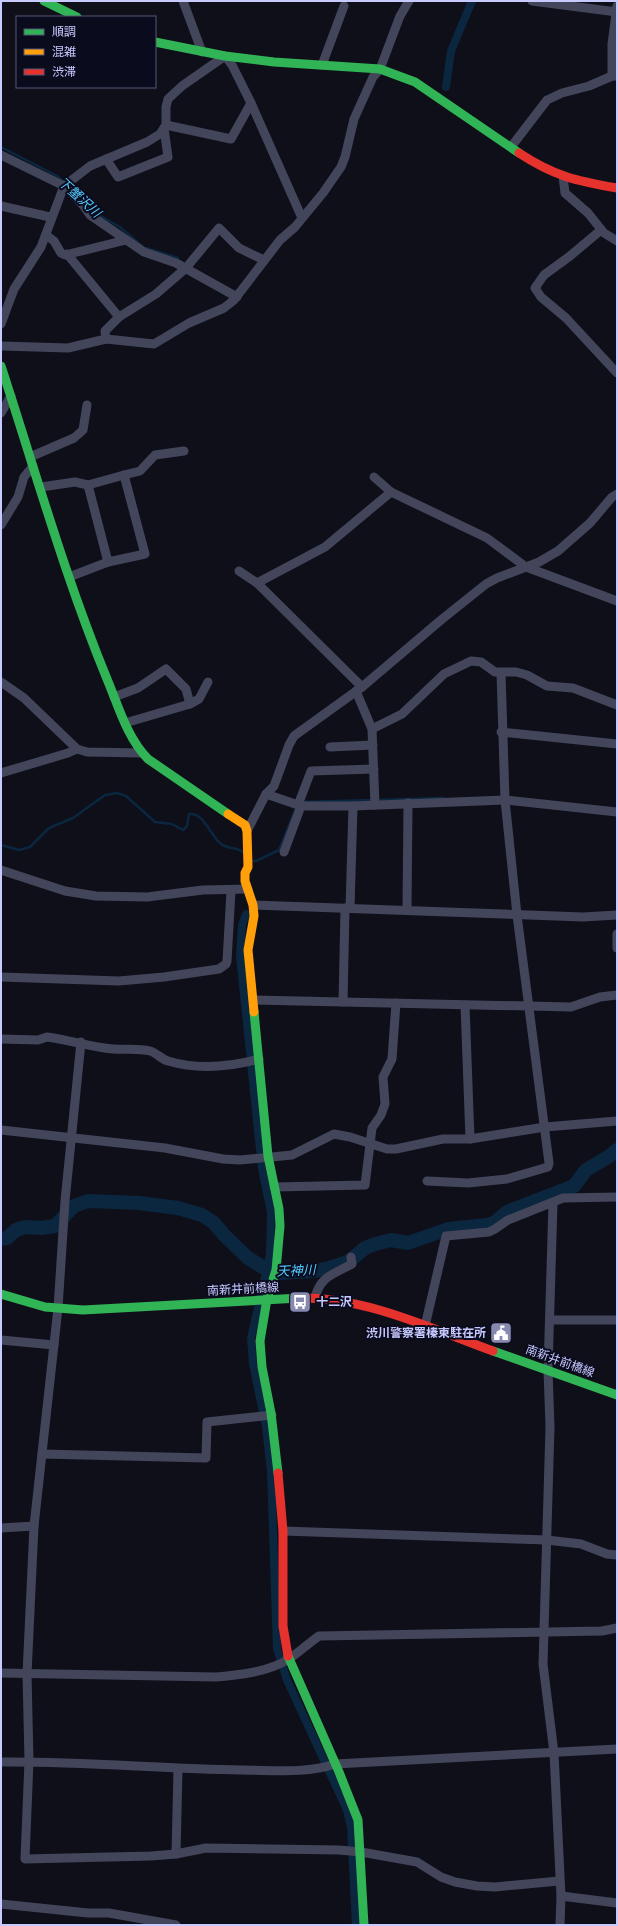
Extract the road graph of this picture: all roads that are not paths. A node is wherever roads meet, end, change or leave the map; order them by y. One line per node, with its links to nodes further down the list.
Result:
1 (44, 1): 7 (street)
2 (183, 1): 9 (street)
3 (409, 1): 12 (street)
4 (532, 1): 6 (street)
5 (344, 6): 11 (street)
6 (617, 10): 13 (street)
7 (75, 16)
8 (156, 42): 9 (street)
9 (202, 52): 10 (street)
10 (225, 56): 11 (street); 14 (street); 15 (street)
11 (322, 65): 12 (street)
12 (380, 69): 16 (street); 24 (street)
13 (614, 76): 16 (street)
14 (251, 103): 15 (street); 24 (street)
15 (165, 126): 18 (street); 18 (street)
16 (511, 147): 19 (street)
17 (1, 155): 20 (street)
18 (106, 159): 20 (street)
19 (563, 176): 21 (street); 25 (street)
20 (64, 186): 23 (street); 27 (street)
21 (617, 188)
22 (1, 206): 23 (street)
23 (50, 218): 26 (street)
24 (302, 218): 30 (street)
25 (601, 230): 28 (street); 38 (street)
26 (46, 235): 29 (street); 34 (street)
27 (126, 240): 29 (street); 31 (street)
28 (617, 241)
29 (67, 254): 33 (street)
30 (264, 260): 31 (street); 32 (street)
31 (186, 268): 32 (street); 33 (street)
32 (237, 297): 35 (street)
33 (119, 317): 35 (street)
34 (1, 324)
35 (106, 339): 36 (street)
36 (1, 346)
37 (1, 366): 39 (street)
38 (617, 373)
39 (11, 396): 41 (street); 43 (street)
40 (88, 405): 43 (street)
41 (1, 413)
42 (184, 451): 44 (street)
43 (32, 461): 47 (street); 50 (street)
44 (124, 475): 46 (street); 51 (street)
45 (374, 477): 48 (street)
46 (88, 485): 47 (street); 51 (street)
47 (41, 487): 54 (street)
48 (391, 492): 52 (street); 55 (street)
49 (617, 493): 52 (street)
50 (1, 525)
51 (108, 562): 54 (street)
52 (526, 567): 56 (street); 60 (street)
53 (239, 571): 55 (street)
54 (69, 577): 61 (street)
55 (257, 582): 60 (street)
56 (616, 598)
57 (501, 673): 63 (street); 65 (street); 66 (street)
58 (1, 682): 70 (street)
59 (208, 682): 62 (street)
60 (359, 689): 65 (street); 74 (street)
61 (114, 697): 62 (street); 64 (street)
62 (190, 704): 64 (street)
63 (617, 705)
64 (125, 724): 71 (street)
65 (372, 729): 68 (street)
66 (502, 732): 67 (street); 75 (street)
67 (617, 744)
68 (373, 745): 69 (street); 72 (street)
69 (330, 747)
70 (77, 749): 71 (street); 73 (street)
71 (142, 753): 81 (street)
72 (374, 769): 77 (street); 78 (street)
73 (1, 773)
74 (266, 794): 78 (street); 81 (street)
75 (505, 800): 76 (street); 80 (street); 89 (street)
76 (408, 803): 77 (street); 88 (street)
77 (375, 805): 79 (street)
78 (299, 806): 79 (street); 82 (street)
79 (353, 806): 87 (street)
80 (617, 812)
81 (247, 831): 84 (street)
82 (284, 852)
83 (1, 870): 85 (street)
84 (248, 889): 85 (street); 86 (street)
85 (231, 890): 93 (street)
86 (253, 905): 87 (street); 95 (street)
87 (348, 908): 88 (street); 96 (street)
88 (407, 910): 89 (street)
89 (517, 915): 90 (street); 99 (street)
90 (617, 915)
91 (617, 934): 92 (street)
92 (617, 948)
93 (1, 978)
94 (617, 996): 99 (street)
95 (253, 1000): 96 (street); 102 (street)
96 (343, 1002): 97 (street)
97 (396, 1003): 98 (street); 108 (street)
98 (464, 1005): 99 (street); 107 (street)
99 (530, 1007): 104 (street)
100 (1, 1039): 101 (street)
101 (81, 1042): 102 (street); 106 (street)
102 (259, 1059): 109 (street)
103 (617, 1121): 104 (street)
104 (545, 1127): 107 (street); 110 (street)
105 (1, 1130): 106 (street)
106 (72, 1136): 109 (street); 118 (street)
107 (470, 1139): 108 (street)
108 (371, 1143): 109 (street); 111 (street)
109 (268, 1156): 111 (street)
110 (427, 1181)
111 (274, 1187): 117 (street)
112 (617, 1197): 113 (street)
113 (552, 1203): 119 (street); 121 (street)
114 (352, 1260): 116 (street)
115 (1, 1294): 118 (street, 南新井前橋線)
116 (315, 1298): 117 (street, 南新井前橋線); 121 (street, 南新井前橋線)
117 (267, 1299): 118 (street, 南新井前橋線); 126 (street)
118 (58, 1308): 123 (street)
119 (551, 1320): 120 (street); 124 (street)
120 (617, 1320)
121 (425, 1326): 124 (street, 南新井前橋線)
122 (1, 1340): 123 (street)
123 (54, 1345): 127 (street)
124 (548, 1370): 125 (street, 南新井前橋線); 131 (street)
125 (617, 1395)
126 (266, 1416): 127 (street); 130 (street)
127 (42, 1454): 128 (street)
128 (34, 1526): 129 (street); 137 (street)
129 (1, 1528)
130 (283, 1531): 131 (street); 135 (street)
131 (547, 1540): 132 (street); 134 (street)
132 (617, 1555)
133 (617, 1628): 134 (street)
134 (544, 1631): 135 (street); 139 (street)
135 (288, 1659): 137 (street); 142 (street)
136 (1, 1673): 137 (street)
137 (27, 1674): 141 (street)
138 (617, 1749): 139 (street)
139 (554, 1753): 142 (street); 146 (street)
140 (1, 1762): 141 (street)
141 (29, 1762): 143 (street); 145 (street)
142 (335, 1764): 143 (street); 144 (street)
143 (178, 1769): 145 (street)
144 (361, 1852): 145 (street); 146 (street); 151 (street)
145 (176, 1854)
146 (558, 1881): 147 (street)
147 (560, 1896): 148 (street); 152 (street)
148 (617, 1903)
149 (1, 1904): 150 (street)
150 (176, 1925)
151 (364, 1925)
152 (560, 1925)

